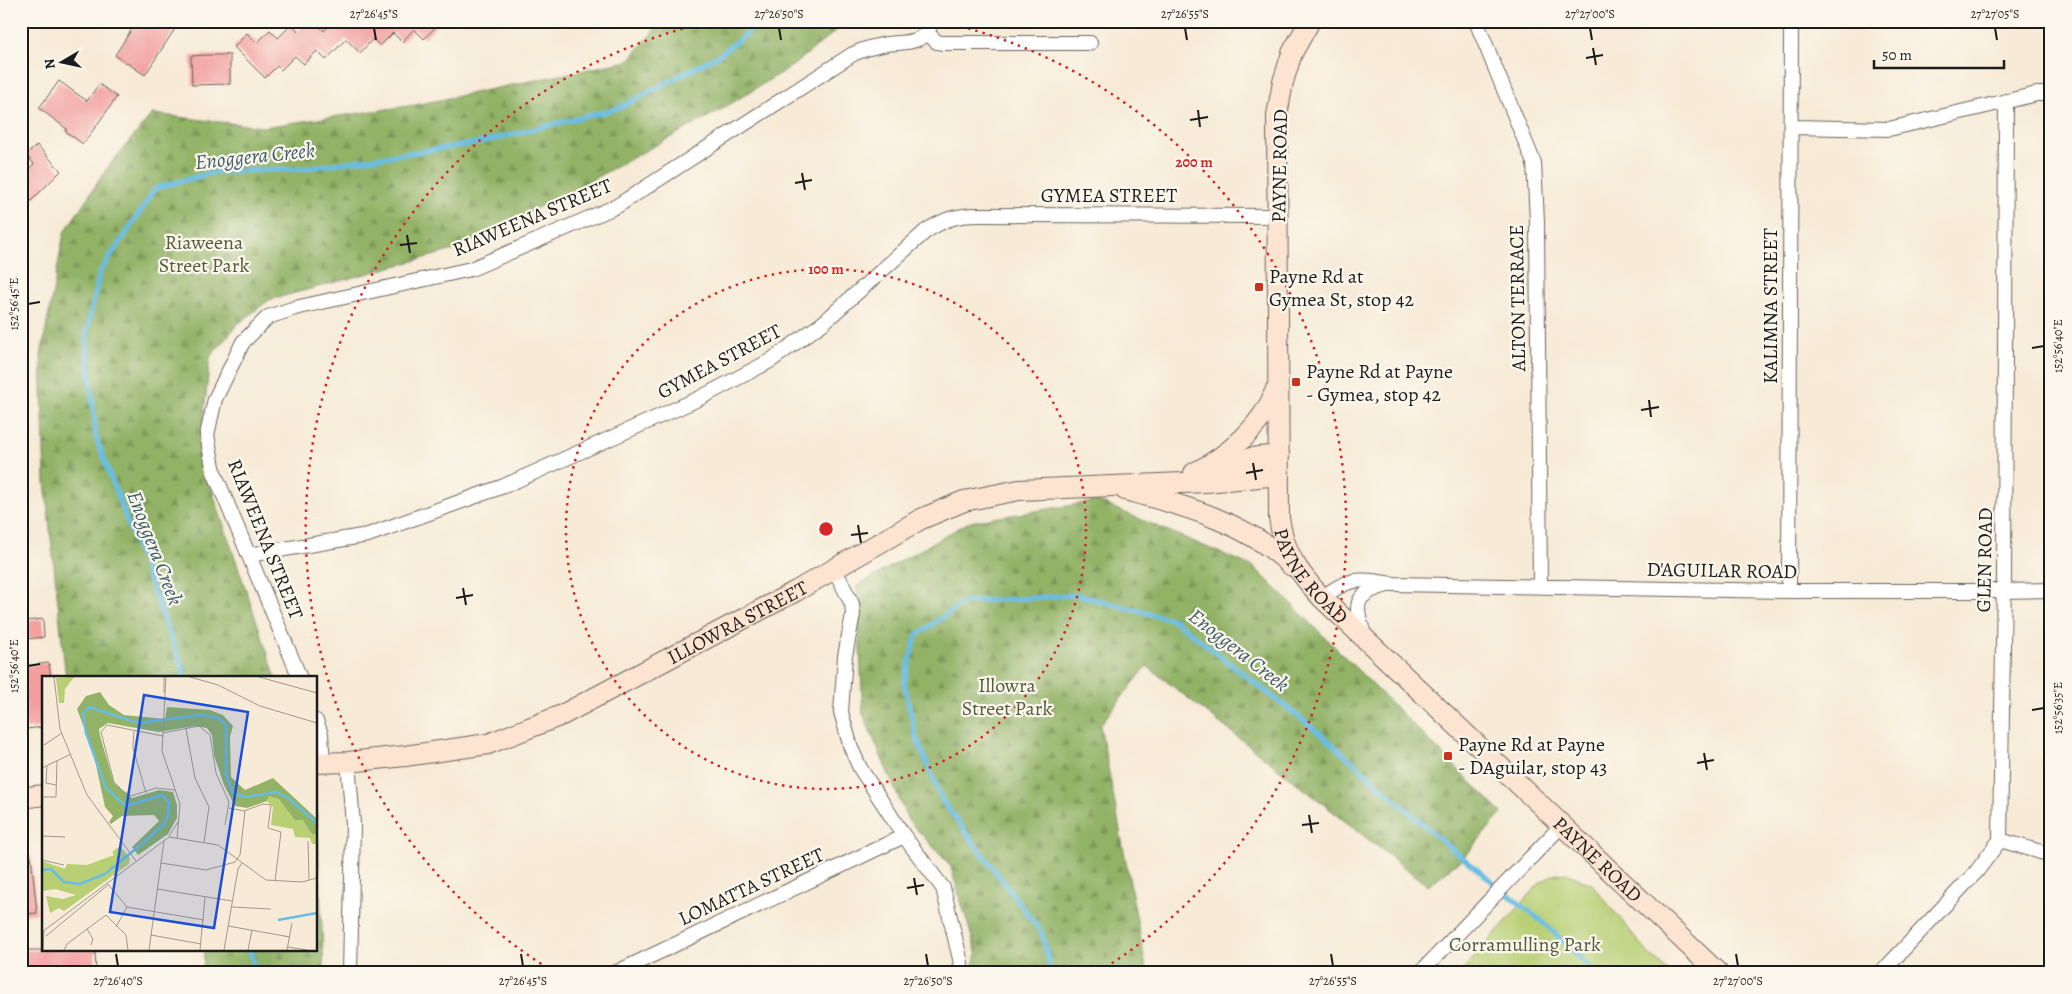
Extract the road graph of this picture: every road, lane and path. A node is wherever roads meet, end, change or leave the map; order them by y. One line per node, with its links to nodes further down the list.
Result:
1 (1310, 21): 9 (street, PAYNE ROAD)
2 (1476, 21): 19 (street, ALTON TERRACE)
3 (1791, 21): 8 (street, KALIMNA STREET)
4 (929, 27): 5 (street); 15 (street, RIAWEENA STREET)
5 (1090, 44)
6 (2051, 94): 7 (street)
7 (2006, 101): 8 (street); 22 (street, GLEN ROAD)
8 (1791, 127): 21 (street, KALIMNA STREET)
9 (1278, 216): 10 (street, PAYNE ROAD); 15 (street, GYMEA STREET)
10 (1279, 381): 11 (street, PAYNE ROAD); 12 (street)
11 (1279, 465): 12 (street, ILLOWRA STREET); 13 (street, ILLOWRA STREET); 17 (street, PAYNE ROAD)
12 (1194, 473): 13 (street, ILLOWRA STREET)
13 (1157, 483): 14 (street, ILLOWRA STREET)
14 (1104, 486): 16 (street, ILLOWRA STREET); 17 (street)
15 (249, 555): 25 (street, RIAWEENA STREET)
16 (835, 570): 28 (street, ILLOWRA STREET); 32 (street)
17 (1304, 578): 23 (street, PAYNE ROAD)
18 (1393, 584): 19 (street, D'AGUILAR ROAD); 23 (street, D'AGUILAR ROAD); 24 (street, D'AGUILAR ROAD)
19 (1540, 586): 21 (street, D'AGUILAR ROAD)
20 (2051, 590): 22 (street, D'AGUILAR ROAD)
21 (1789, 591): 22 (street, D'AGUILAR ROAD)
22 (2004, 591): 33 (street, GLEN ROAD)
23 (1322, 598): 24 (street, PAYNE ROAD)
24 (1366, 639): 31 (street, PAYNE ROAD)
25 (299, 676)
26 (318, 726): 27 (street)
27 (320, 762): 28 (street, ILLOWRA STREET)
28 (348, 762): 35 (street)
29 (42, 795): 30 (street)
30 (21, 798)
31 (1562, 825): 38 (street); 39 (street, PAYNE ROAD)
32 (904, 836): 36 (street, LOMATTA STREET); 37 (street)
33 (2000, 840): 34 (street); 40 (street)
34 (2051, 855)
35 (350, 973)
36 (615, 973)
37 (958, 973)
38 (1420, 973)
39 (1718, 973)
40 (1881, 973)

